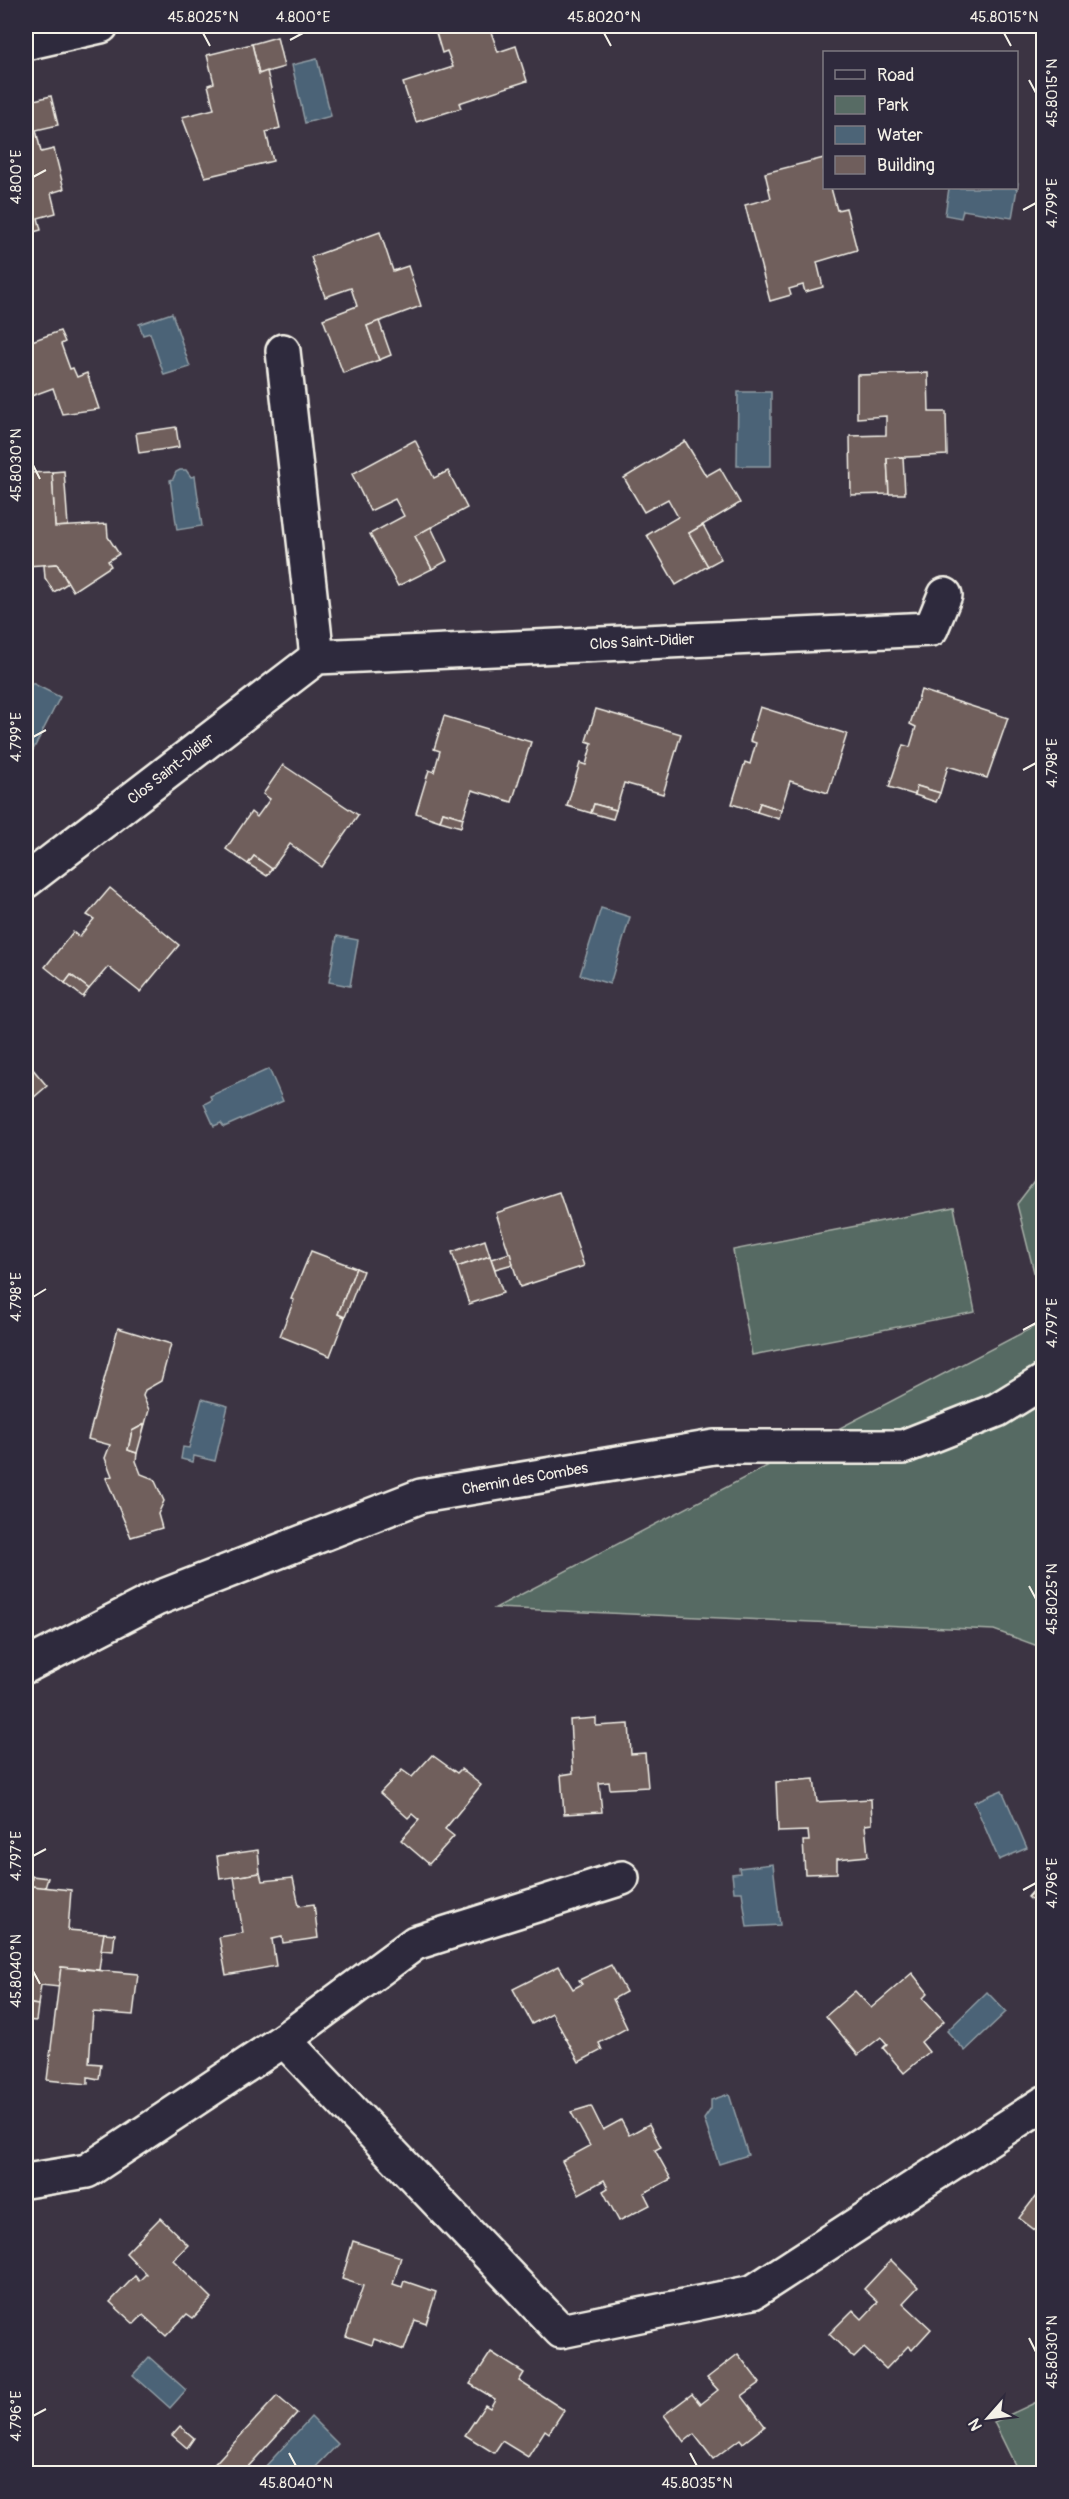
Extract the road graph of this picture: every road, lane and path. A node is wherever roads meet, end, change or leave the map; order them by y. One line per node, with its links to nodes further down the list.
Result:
1 (101, 26): 2 (street)
2 (26, 43)
3 (283, 351): 5 (street)
4 (945, 595): 5 (street, Clos Saint-Didier)
5 (317, 657): 6 (street, Clos Saint-Didier)
6 (26, 881)
7 (1044, 1381): 8 (street, Chemin des Combes)
8 (26, 1666)
9 (622, 1878): 10 (street)
10 (284, 2040): 11 (street); 12 (street)
11 (1044, 2103)
12 (26, 2181)

